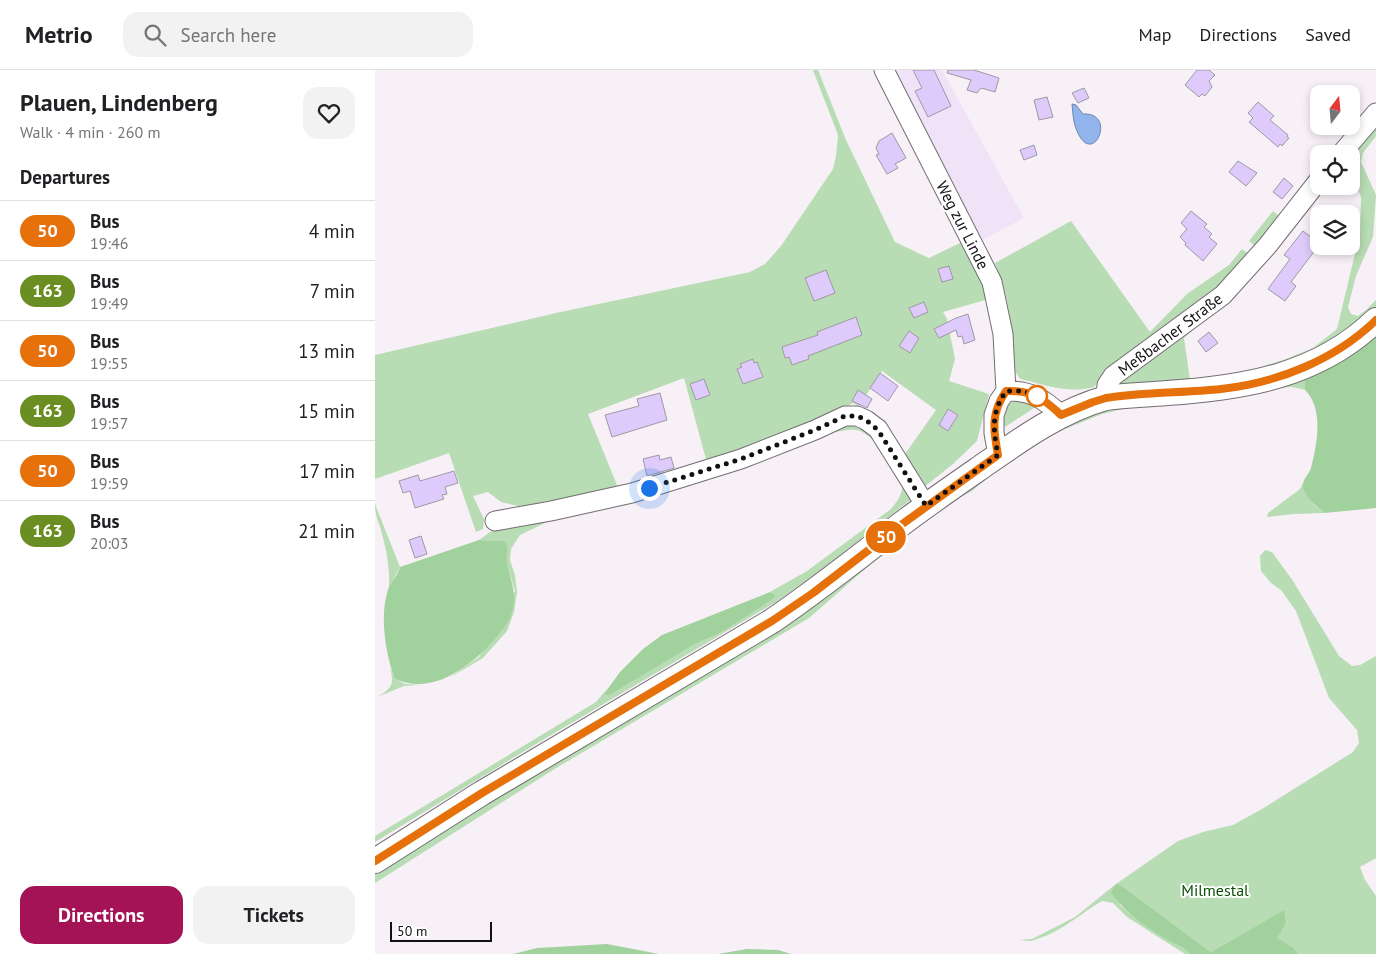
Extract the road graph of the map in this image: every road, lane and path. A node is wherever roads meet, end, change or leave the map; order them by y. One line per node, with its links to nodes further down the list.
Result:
1 (884, 70): 6 (street, Weg zur Linde)
2 (1376, 113): 3 (street)
3 (1349, 145)
4 (1310, 191): 7 (street, Meßbacher Straße)
5 (1375, 322): 7 (main road)
6 (1006, 391): 8 (street); 9 (street)
7 (1106, 398): 8 (main road)
8 (1061, 415): 9 (main road)
9 (998, 455): 10 (main road)
10 (926, 506): 11 (street); 12 (main road)
11 (495, 521)
12 (375, 861)

